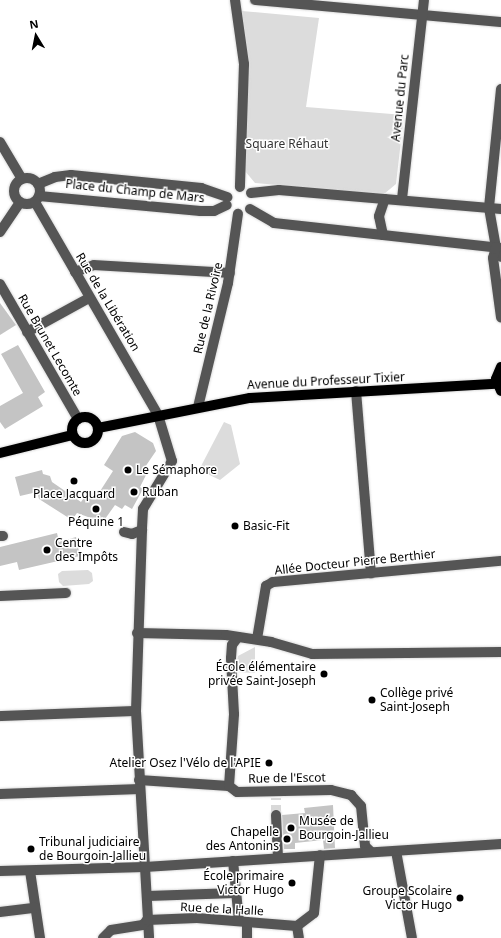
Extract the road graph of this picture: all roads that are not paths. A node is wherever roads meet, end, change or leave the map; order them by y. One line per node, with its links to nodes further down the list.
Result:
1 (235, 0): 10 (street)
2 (256, 0): 4 (street)
3 (424, 0): 4 (street, Avenue du Parc)
4 (422, 15): 5 (street); 14 (street, Avenue du Parc)
5 (501, 22)
6 (501, 89): 17 (street)
7 (0, 142): 8 (street)
8 (22, 179): 9 (street); 16 (street)
9 (38, 184): 12 (street); 15 (street, Place du Champ de Mars)
10 (240, 187): 11 (street); 15 (street)
11 (251, 194): 13 (street); 19 (street)
12 (37, 199): 15 (street, Place du Champ de Mars); 16 (street); 25 (street, Rue de la Libération)
13 (385, 199): 14 (street); 22 (street)
14 (402, 199): 17 (street)
15 (227, 201): 20 (street)
16 (20, 202): 21 (street)
17 (489, 208): 18 (street); 23 (street)
18 (501, 208)
19 (250, 209): 20 (street); 22 (street)
20 (238, 214): 26 (street, Rue de la Rivoire)
21 (0, 232)
22 (383, 235): 23 (street)
23 (498, 247): 24 (street); 29 (street)
24 (501, 257)
25 (75, 272): 26 (street); 28 (street, Rue de la Libération)
26 (230, 273): 34 (street, Rue de la Rivoire)
27 (0, 284): 30 (street, Rue Brunet Lecomte)
28 (89, 298): 30 (street); 35 (street, Rue de la Libération)
29 (501, 317)
30 (27, 332): 36 (street, Rue Brunet Lecomte)
31 (501, 367): 32 (main road)
32 (499, 388): 33 (main road, Avenue du Professeur Tixier)
33 (356, 391): 34 (main road, Avenue du Professeur Tixier); 43 (street)
34 (198, 407): 35 (main road, Avenue du Professeur Tixier)
35 (158, 415): 37 (main road, Avenue du Professeur Tixier); 40 (street, Rue de la Libération)
36 (78, 419): 37 (main road); 38 (main road)
37 (98, 428): 38 (main road)
38 (72, 435): 39 (main road)
39 (0, 453)
40 (142, 530): 41 (street); 46 (street, Rue de la Libération)
41 (124, 532)
42 (501, 561): 43 (street, Allée Docteur Pierre Berthier)
43 (371, 573): 48 (street, Allée Docteur Pierre Berthier)
44 (66, 593): 45 (street)
45 (0, 596)
46 (137, 633): 47 (street); 50 (street, Rue de la Libération)
47 (238, 636): 48 (street); 53 (street)
48 (257, 639): 49 (street)
49 (501, 652)
50 (136, 711): 51 (street); 52 (street, Rue de la Libération)
51 (0, 716)
52 (140, 785): 53 (street, Rue de l'Escot); 54 (street, Rue de l'Escot); 62 (street, Rue de la Libération)
53 (229, 786): 58 (street, Rue de l'Escot)
54 (0, 794)
55 (276, 815): 60 (street)
56 (501, 844): 57 (street)
57 (396, 851): 58 (street); 77 (street)
58 (371, 852): 59 (street)
59 (320, 855): 60 (street); 71 (street)
60 (278, 858): 61 (street)
61 (233, 861): 62 (street); 65 (street)
62 (145, 867): 64 (street); 66 (street, Rue de la Libération)
63 (0, 871): 64 (street)
64 (30, 871): 67 (street)
65 (235, 893): 66 (street); 70 (street)
66 (148, 896): 69 (street, Rue de la Libération)
67 (35, 908): 68 (street); 72 (street)
68 (0, 912)
69 (147, 920): 70 (street, Rue de la Halle); 73 (street); 74 (street, Rue de la Libération)
70 (243, 922): 71 (street, Rue de la Halle); 75 (street)
71 (296, 926): 76 (street)
72 (40, 938)
73 (103, 938)
74 (149, 938)
75 (247, 938)
76 (299, 938)
77 (412, 938)

